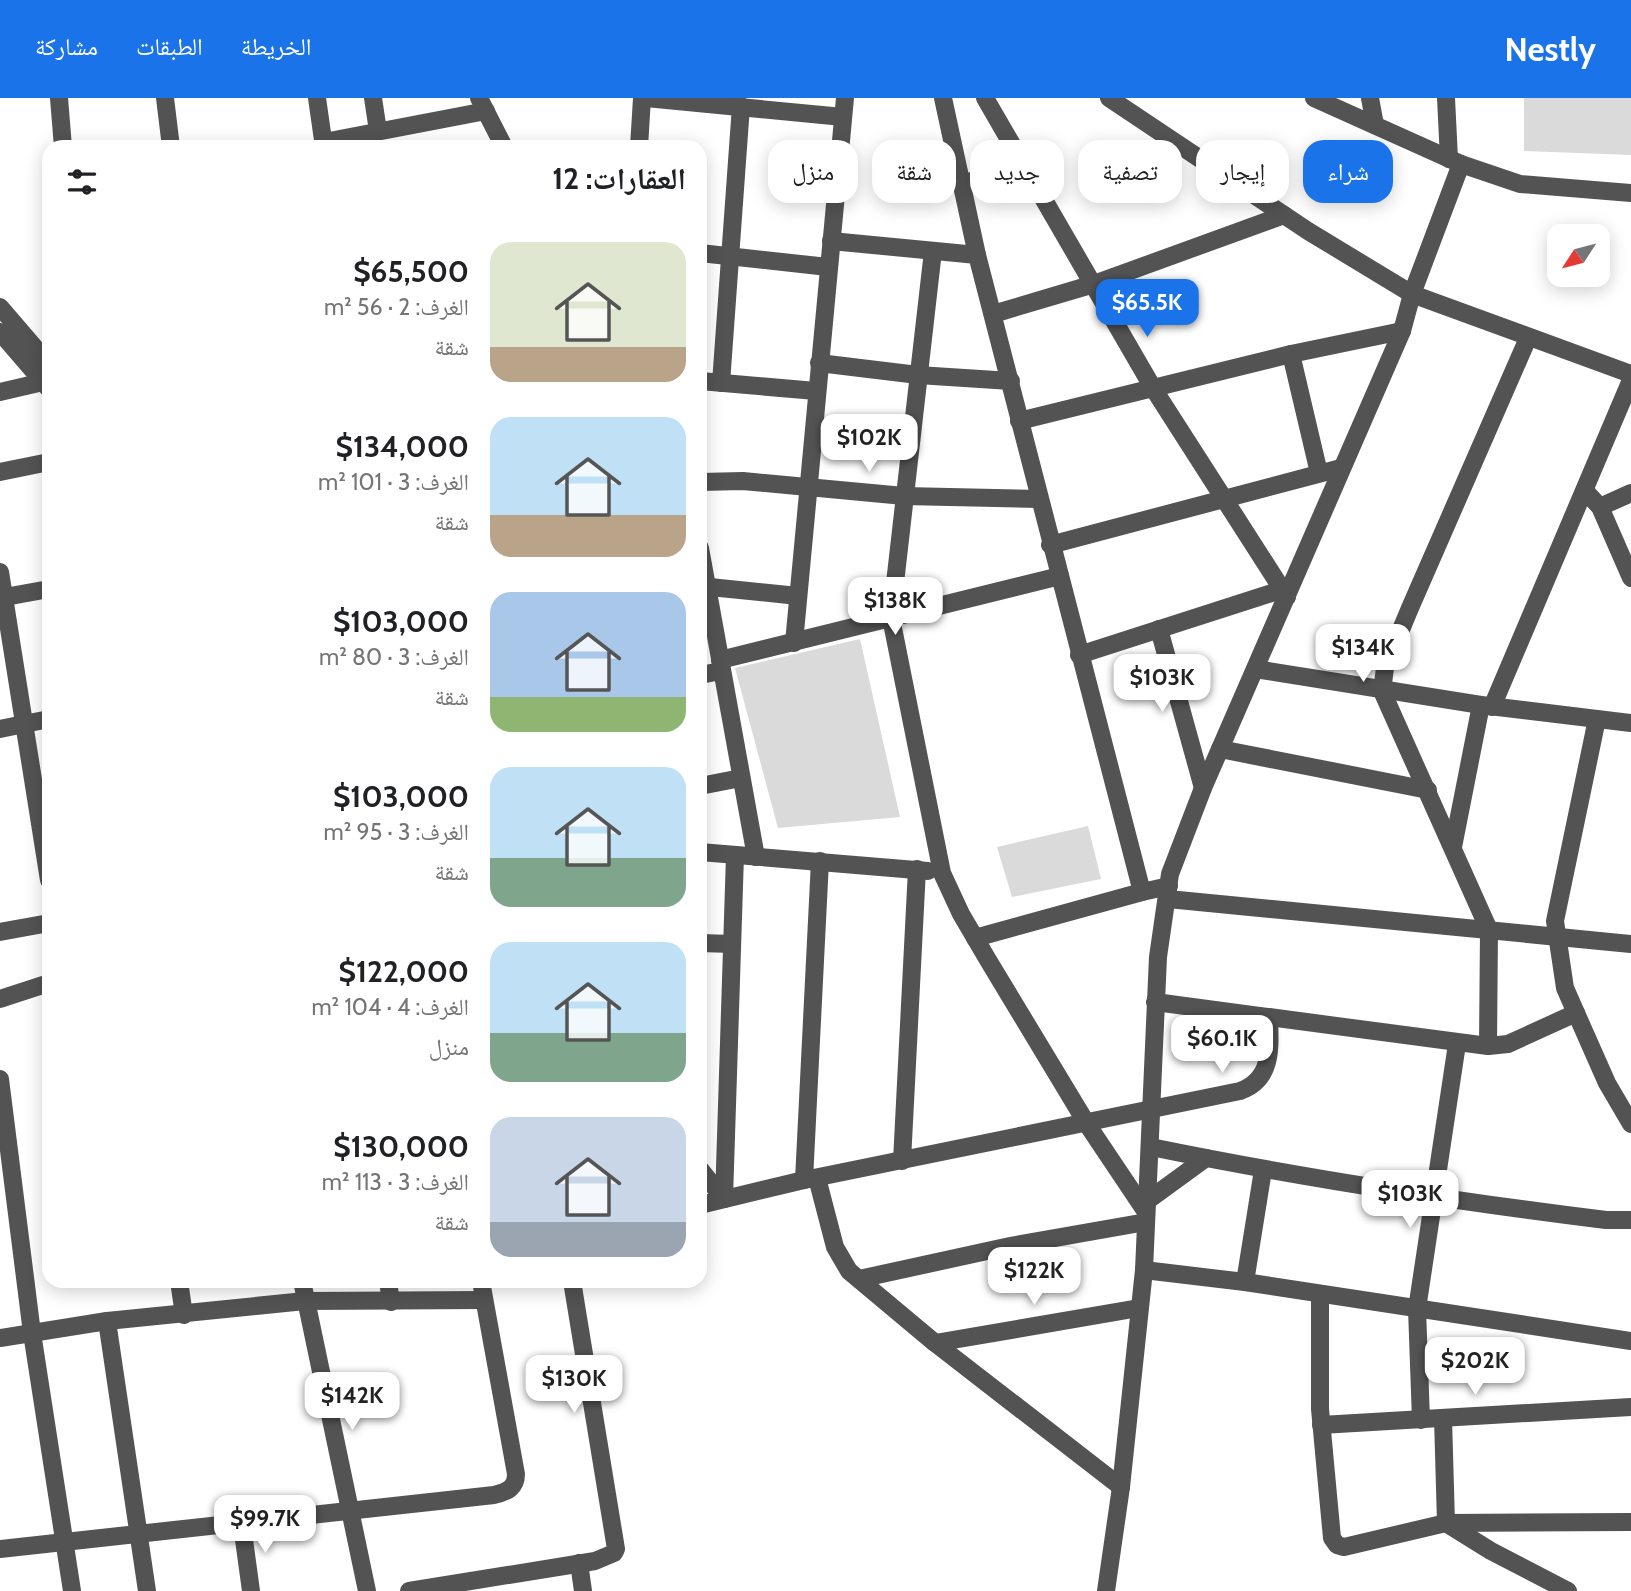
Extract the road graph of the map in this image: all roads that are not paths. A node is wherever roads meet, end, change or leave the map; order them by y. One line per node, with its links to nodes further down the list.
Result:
1 (59, 98): 18 (street)
2 (165, 98): 19 (street)
3 (317, 98): 20 (street)
4 (373, 98): 17 (street)
5 (644, 98): 14 (street); 23 (street)
6 (845, 98): 15 (street)
7 (943, 98): 27 (street)
8 (985, 98): 24 (street)
9 (1109, 98): 30 (street)
10 (1314, 98): 16 (street)
11 (1370, 98): 16 (street)
12 (1446, 98): 25 (street)
13 (483, 104): 17 (street); 22 (street)
14 (741, 106): 15 (street); 35 (street)
15 (843, 117): 31 (street)
16 (1375, 125): 25 (street)
17 (378, 131): 21 (street)
18 (62, 140)
19 (170, 140)
20 (323, 140)
21 (343, 140)
22 (501, 140)
23 (640, 140)
24 (1010, 140)
25 (1455, 161): 28 (street); 38 (street)
26 (970, 182): 27 (street)
27 (961, 184): 34 (street)
28 (1631, 193)
29 (1047, 203): 37 (street)
30 (1284, 215): 37 (street); 38 (street)
31 (831, 242): 32 (street); 36 (street)
32 (933, 251): 34 (street); 48 (street)
33 (707, 254): 35 (street)
34 (977, 255): 40 (street)
35 (728, 256): 36 (street); 53 (street)
36 (828, 267): 46 (street)
37 (1094, 284): 40 (street); 55 (street)
38 (1412, 294): 42 (street); 43 (street)
39 (0, 307): 45 (street)
40 (993, 314): 51 (street)
41 (0, 331): 49 (street)
42 (1402, 331): 44 (street); 60 (street)
43 (1528, 338): 47 (street); 88 (street)
44 (1292, 354): 55 (street); 62 (street)
45 (42, 356)
46 (819, 363): 48 (street); 56 (street)
47 (1631, 374)
48 (918, 375): 51 (street); 67 (street)
49 (42, 380)
50 (1631, 380): 65 (street)
51 (1011, 381): 58 (street)
52 (707, 382): 53 (street)
53 (721, 383): 56 (street)
54 (42, 386): 57 (street)
55 (1153, 388): 58 (street); 69 (street)
56 (816, 391): 64 (street)
57 (0, 392)
58 (1019, 421): 68 (street)
59 (42, 463): 61 (street)
60 (1341, 468): 62 (street); 77 (street)
61 (0, 472)
62 (1320, 473): 69 (street)
63 (707, 482): 64 (street)
64 (808, 489): 67 (street); 78 (street)
65 (1585, 491): 70 (street); 89 (street)
66 (1631, 493): 70 (street)
67 (904, 496): 68 (street); 81 (street)
68 (1039, 499): 71 (street)
69 (1223, 499): 71 (street); 77 (street)
70 (1600, 507): 74 (street)
71 (1050, 545): 73 (street)
72 (0, 572): 79 (street)
73 (1060, 576): 81 (street); 84 (street)
74 (1631, 578)
75 (707, 585): 78 (street)
76 (42, 590): 79 (street)
77 (1284, 593): 82 (street); 86 (street)
78 (798, 596): 83 (street)
79 (2, 597): 93 (street)
80 (707, 603): 85 (street)
81 (891, 618): 83 (street); 107 (street)
82 (1159, 629): 84 (street); 98 (street)
83 (794, 643): 85 (street)
84 (1079, 655): 108 (street)
85 (721, 666): 87 (street); 96 (street)
86 (1255, 669): 88 (street); 95 (street)
87 (707, 672)
88 (1382, 691): 89 (street); 99 (street)
89 (1486, 706): 90 (street); 101 (street)
90 (1597, 719): 92 (street); 113 (street)
91 (42, 721): 93 (street)
92 (1631, 723)
93 (22, 726): 94 (street); 100 (street)
94 (0, 729)
95 (1220, 749): 98 (street); 99 (street)
96 (741, 778): 97 (street); 104 (street)
97 (707, 785)
98 (1203, 789): 109 (street)
99 (1428, 790): 101 (street)
100 (42, 840)
101 (1453, 847): 111 (street)
102 (707, 853): 103 (street)
103 (734, 855): 104 (street); 116 (street)
104 (756, 857): 105 (street)
105 (820, 861): 106 (street); 134 (street)
106 (917, 869): 107 (street); 131 (street)
107 (942, 873): 114 (street)
108 (1142, 892): 109 (street); 114 (street)
109 (1169, 892): 111 (street); 120 (street)
110 (42, 924): 112 (street)
111 (1489, 930): 113 (street); 124 (street)
112 (0, 932)
113 (1556, 936): 117 (street); 121 (street)
114 (975, 938): 127 (street)
115 (707, 943): 116 (street)
116 (732, 944): 136 (street)
117 (1631, 944)
118 (42, 985): 119 (street)
119 (0, 999)
120 (1156, 1002): 122 (street); 126 (street)
121 (1576, 1013): 124 (street); 128 (street)
122 (1269, 1017): 123 (street); 126 (street)
123 (1457, 1044): 124 (street); 135 (street)
124 (1488, 1046)
125 (0, 1079): 156 (street)
126 (1153, 1110): 127 (street); 129 (street)
127 (1087, 1124): 131 (street); 138 (street)
128 (1631, 1124)
129 (1151, 1147): 130 (street); 138 (street)
130 (1206, 1158): 132 (street); 138 (street)
131 (902, 1161): 134 (street)
132 (1263, 1170): 135 (street); 142 (street)
133 (707, 1178): 136 (street)
134 (811, 1179): 136 (street); 141 (street)
135 (1435, 1198): 139 (street); 153 (street)
136 (724, 1199): 137 (street)
137 (707, 1203)
138 (1146, 1212): 140 (street); 141 (street)
139 (1631, 1220)
140 (1144, 1270): 142 (street); 152 (street)
141 (859, 1279): 159 (street)
142 (1245, 1282): 148 (street)
143 (180, 1288): 154 (street)
144 (303, 1288): 150 (street)
145 (389, 1288): 151 (street)
146 (482, 1288): 149 (street)
147 (573, 1288): 172 (street)
148 (1320, 1296): 153 (street); 163 (street)
149 (484, 1300): 151 (street); 165 (street)
150 (305, 1301): 151 (street); 154 (street); 165 (street)
151 (391, 1302)
152 (1139, 1308): 159 (street); 164 (street)
153 (1417, 1309): 158 (street); 162 (street)
154 (184, 1315): 155 (street)
155 (107, 1321): 156 (street); 169 (street)
156 (32, 1333): 157 (street); 170 (street)
157 (0, 1338)
158 (1631, 1341)
159 (935, 1343): 164 (street)
160 (1631, 1407): 161 (street)
161 (1443, 1418): 162 (street); 167 (street)
162 (1421, 1420): 163 (street)
163 (1321, 1425): 167 (street)
164 (1121, 1487): 180 (street)
165 (349, 1511): 168 (street); 177 (street)
166 (1631, 1522): 167 (street)
167 (1446, 1523): 181 (street)
168 (242, 1525): 169 (street); 176 (street)
169 (139, 1536): 170 (street); 175 (street)
170 (64, 1542): 171 (street); 174 (street)
171 (0, 1549)
172 (579, 1563): 173 (street); 179 (street)
173 (468, 1586): 178 (street)
174 (72, 1591)
175 (147, 1591)
176 (251, 1591)
177 (367, 1591)
178 (409, 1591)
179 (583, 1591)
180 (1106, 1591)
181 (1568, 1591)

